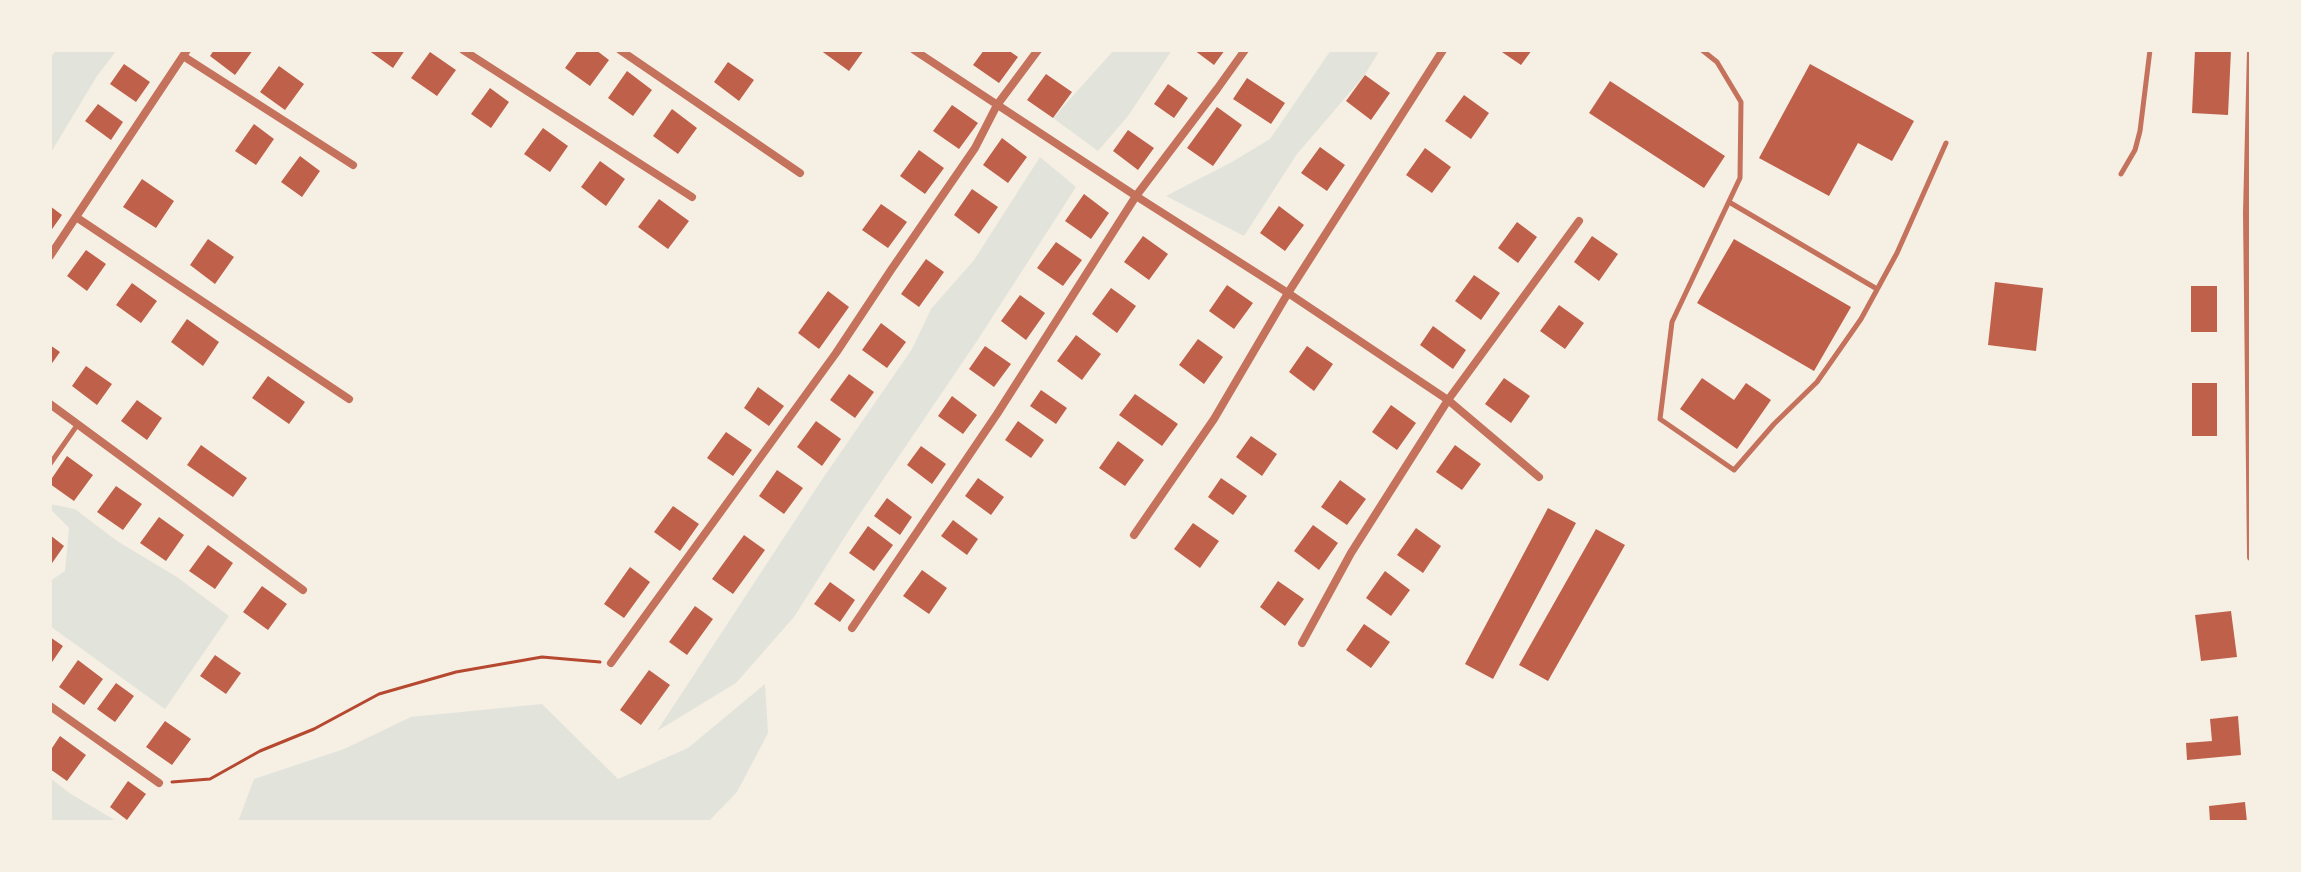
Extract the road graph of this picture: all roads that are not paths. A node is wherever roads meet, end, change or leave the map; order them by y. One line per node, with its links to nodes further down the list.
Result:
1 (463, 50): 17 (street)
2 (620, 50): 14 (street)
3 (914, 50): 11 (street)
4 (1038, 50): 11 (street)
5 (1245, 50): 16 (street)
6 (1443, 50): 23 (street)
7 (1702, 50): 18 (lane)
8 (2150, 50): 15 (lane)
9 (2251, 50): 31 (street)
10 (185, 53): 13 (street); 19 (street)
11 (997, 105): 16 (street); 35 (street)
12 (1946, 143): 22 (lane)
13 (353, 165)
14 (800, 173)
15 (2121, 174)
16 (1136, 196): 23 (street); 33 (street)
17 (692, 197)
18 (1729, 202): 22 (lane); 22 (lane)
19 (76, 217): 21 (street); 24 (street)
20 (1579, 221): 25 (street)
21 (50, 256)
22 (1877, 289)
23 (1288, 293): 25 (street); 30 (street)
24 (349, 399)
25 (1448, 400): 29 (street); 34 (street)
26 (50, 404): 27 (street)
27 (78, 424): 28 (lane); 32 (street)
28 (50, 464)
29 (1539, 477)
30 (1134, 535)
31 (2251, 557)
32 (303, 590)
33 (852, 628)
34 (1302, 643)
35 (611, 663)
36 (50, 706): 37 (street)
37 (159, 783)

